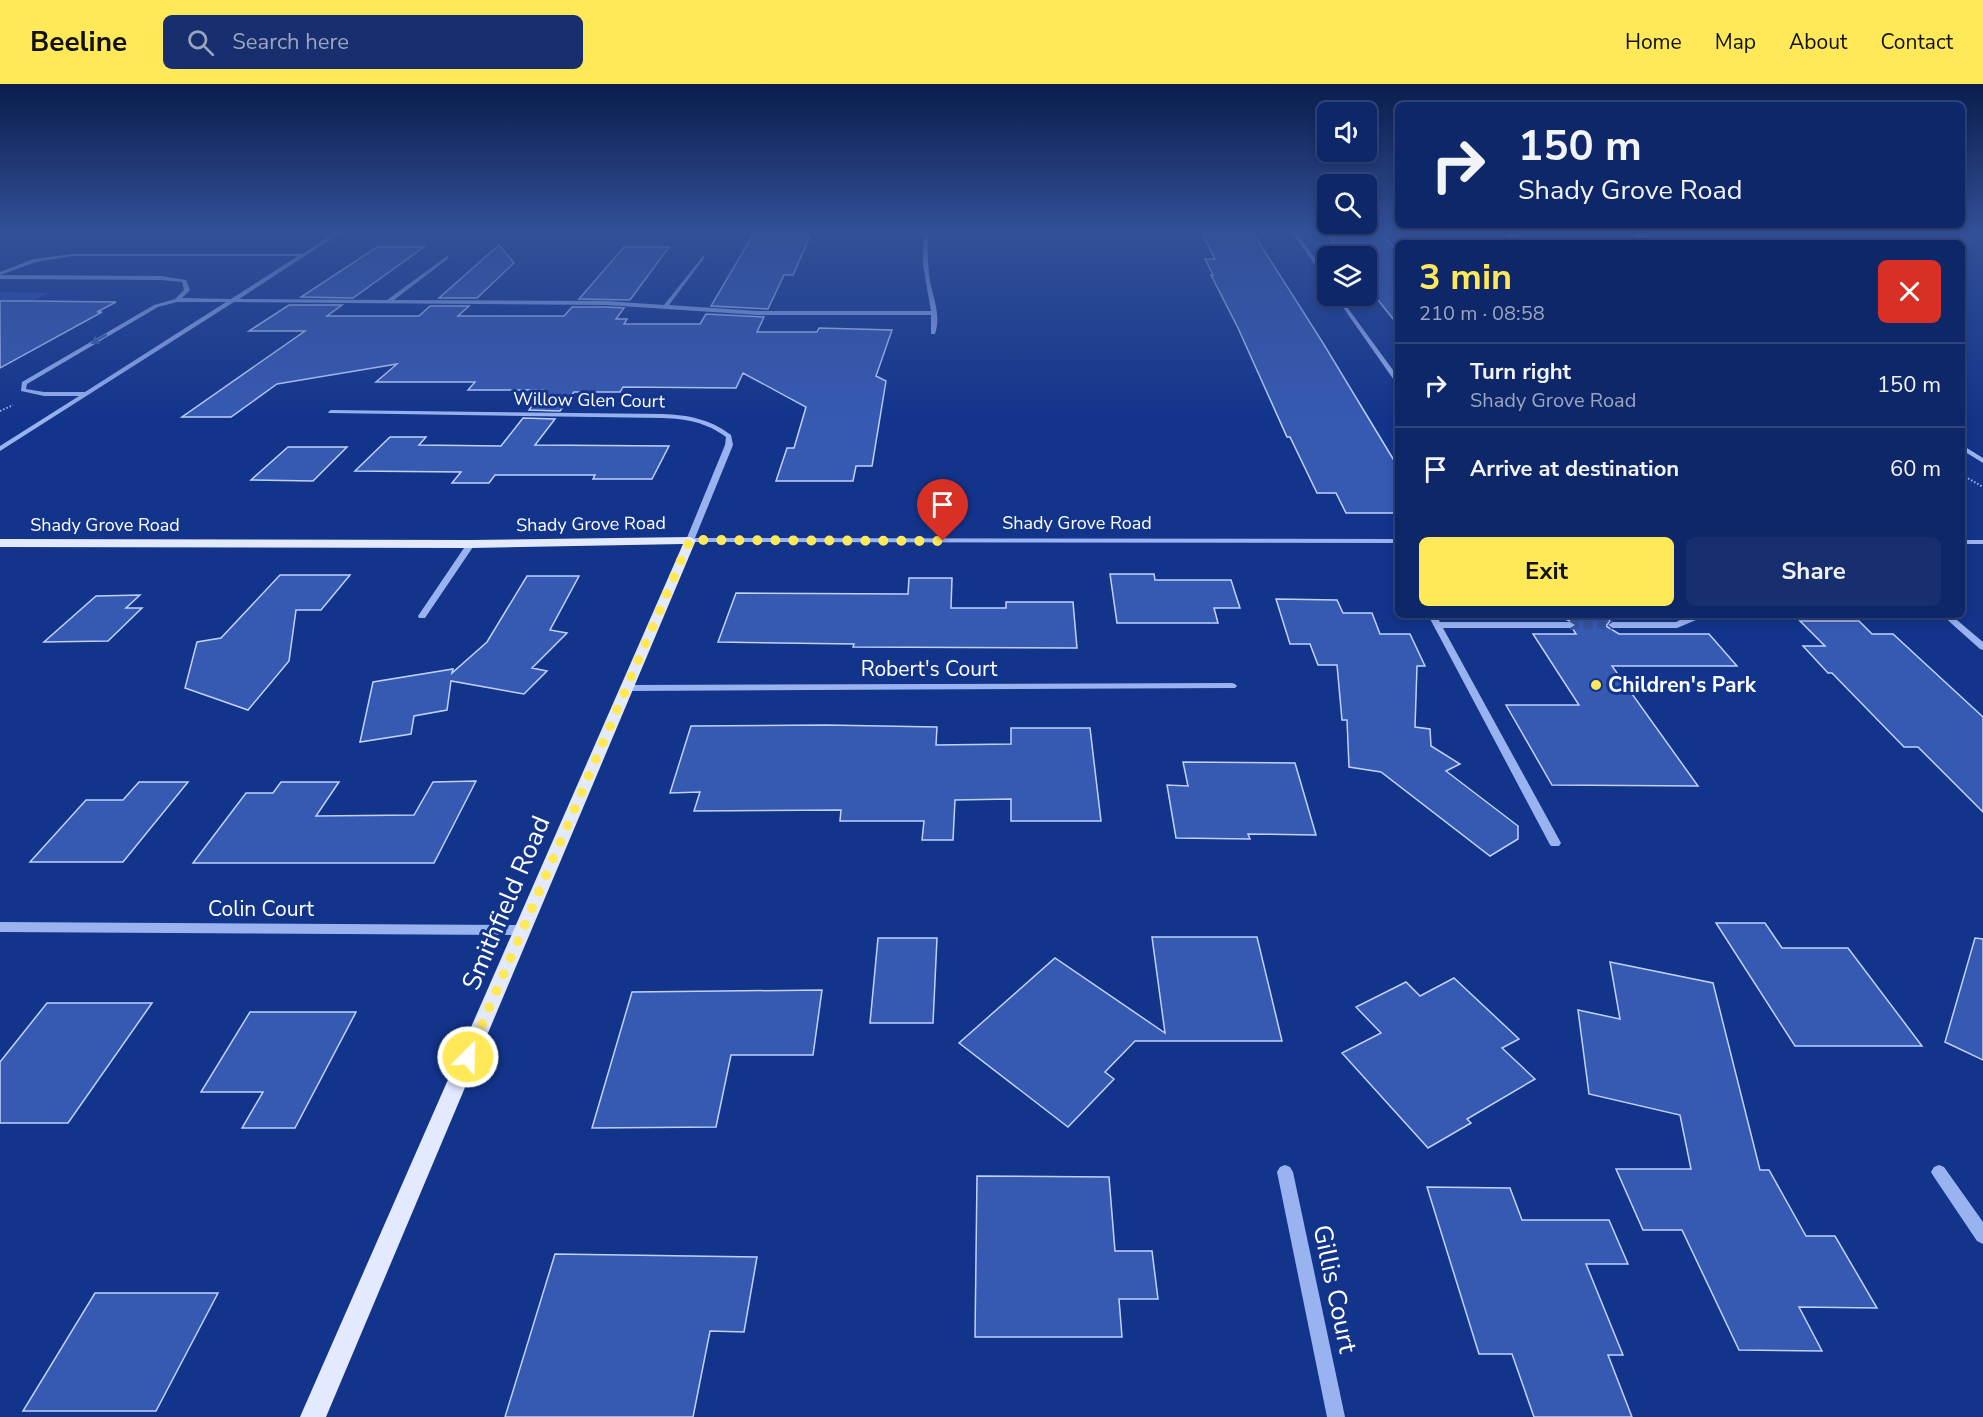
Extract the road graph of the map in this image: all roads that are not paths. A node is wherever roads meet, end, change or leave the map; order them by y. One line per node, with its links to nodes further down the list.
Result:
1 (182, 295): 6 (street)
2 (240, 295): 7 (street)
3 (396, 295): 8 (street)
4 (674, 295): 9 (street)
5 (930, 295): 11 (street)
6 (177, 300): 7 (street); 14 (street, one-way to 14)
7 (232, 300): 8 (street); 14 (street)
8 (390, 300): 9 (street)
9 (666, 306): 11 (street)
10 (1344, 306): 13 (street)
11 (933, 313): 12 (street)
12 (933, 333)
13 (1395, 378)
14 (85, 394): 16 (street)
15 (332, 412): 19 (street, Willow Glen Court)
16 (0, 449)
17 (1965, 449): 18 (street)
18 (1983, 461)
19 (690, 540): 20 (street, Shady Grove Road); 24 (main road, Shady Grove Road); 33 (main road, Smithfield Road)
20 (1395, 541)
21 (1965, 542): 22 (street)
22 (1983, 542)
23 (0, 543): 24 (main road, Shady Grove Road)
24 (471, 544): 25 (street)
25 (422, 616)
26 (1693, 618): 30 (street)
27 (1949, 618): 31 (street)
28 (1435, 620): 29 (street); 34 (street)
29 (1570, 625)
30 (1613, 625)
31 (1983, 647)
32 (1232, 686): 33 (street, Robert's Court)
33 (626, 688): 36 (main road, Smithfield Road)
34 (1555, 843)
35 (0, 927): 36 (street, Colin Court)
36 (522, 930): 40 (main road, Smithfield Road)
37 (1285, 1172): 41 (street, Gillis Court)
38 (1939, 1172): 39 (street)
39 (1983, 1236)
40 (313, 1417)
41 (1336, 1417)

